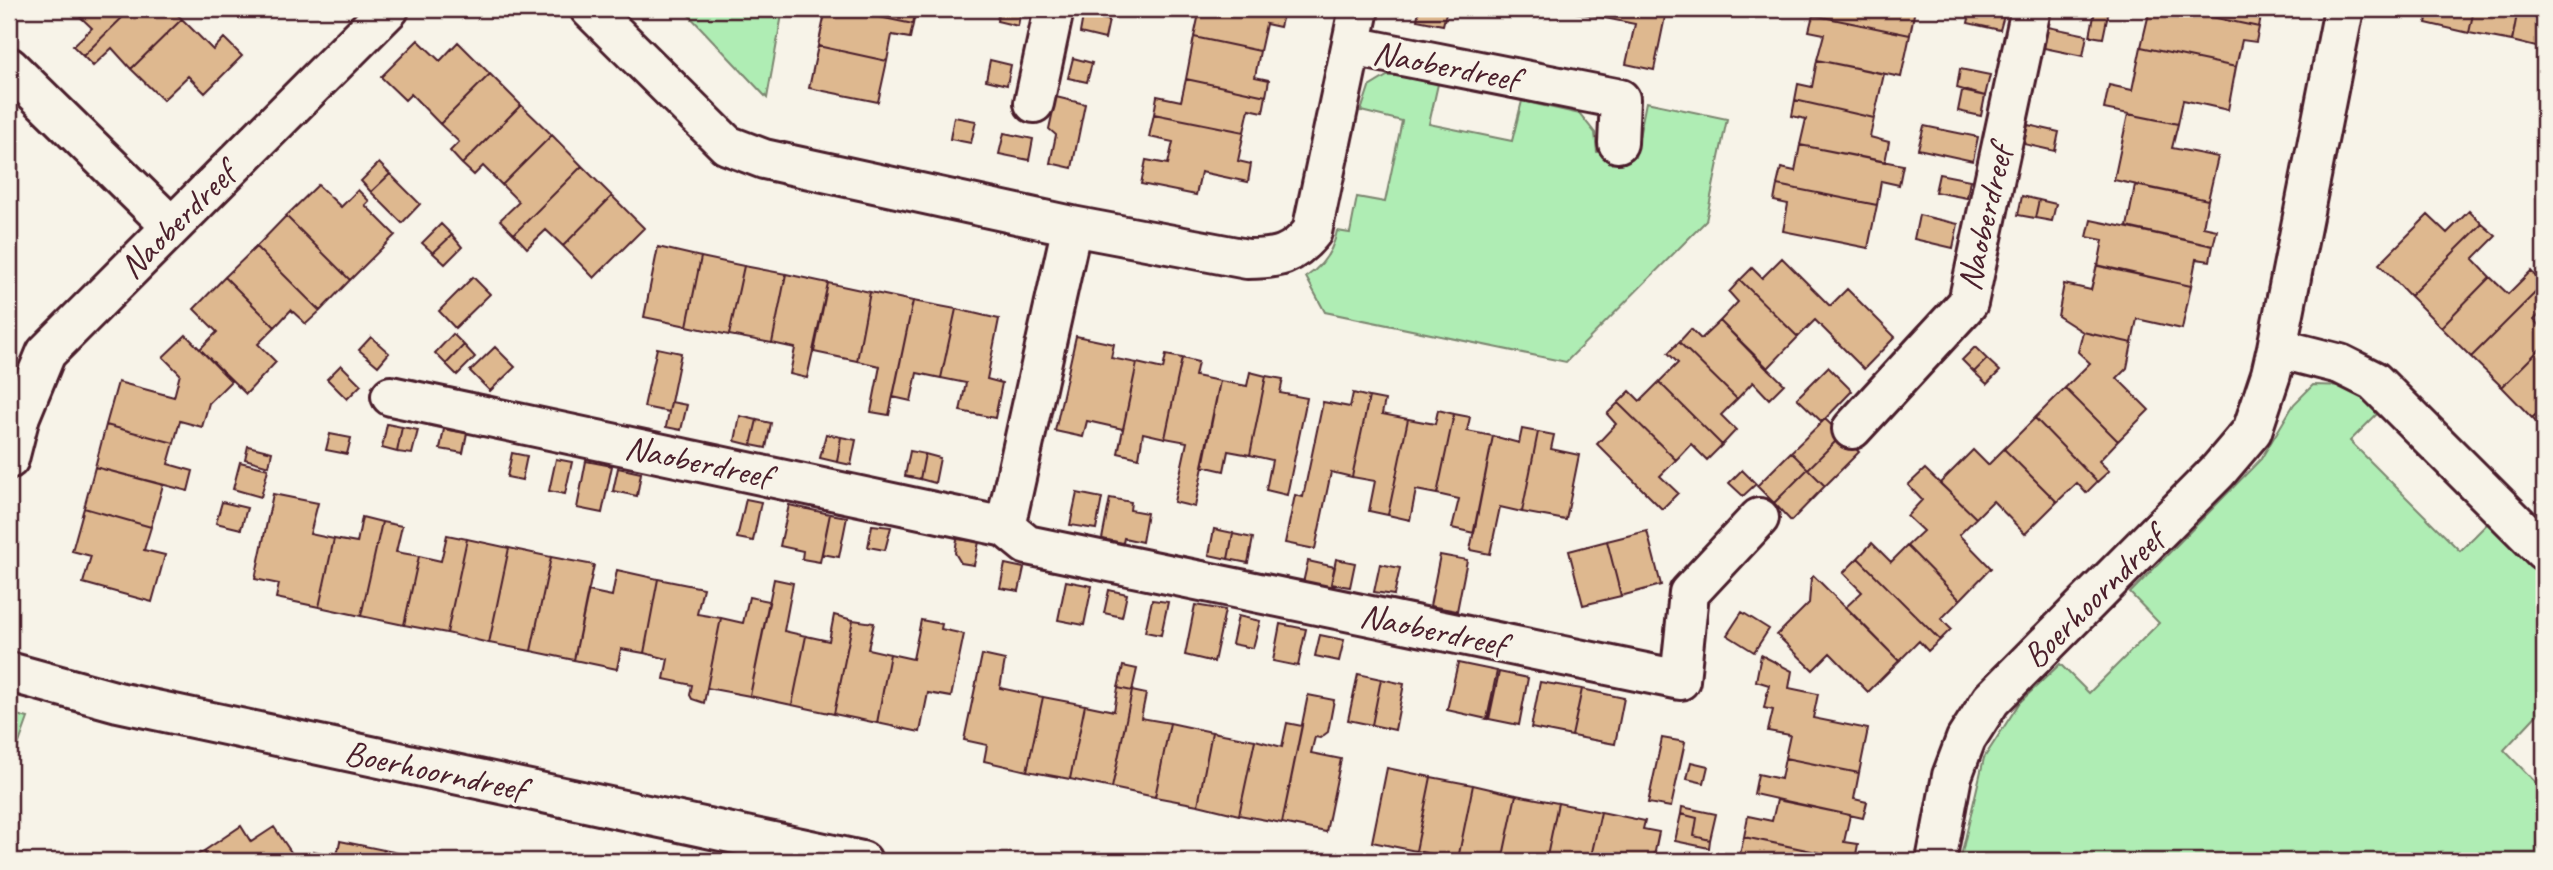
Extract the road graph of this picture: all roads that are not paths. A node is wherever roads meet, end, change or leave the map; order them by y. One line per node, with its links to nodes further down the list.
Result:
1 (389, 9): 11 (street, Naoberdreef)
2 (590, 9): 12 (street, Naoberdreef)
3 (1054, 9): 9 (street)
4 (1359, 9): 7 (street, Naoberdreef)
5 (2031, 9): 15 (street, Naoberdreef)
6 (2344, 9): 13 (street, Boerhoorndreef)
7 (1352, 46): 10 (street, Naoberdreef); 12 (street, Naoberdreef)
8 (9, 67): 11 (street)
9 (1034, 103)
10 (1618, 143)
11 (171, 226): 16 (street, Naoberdreef)
12 (1072, 226): 18 (street)
13 (2277, 348): 19 (street); 22 (street, Boerhoorndreef)
14 (391, 396): 18 (street, Naoberdreef)
15 (1852, 429)
16 (9, 459)
17 (1759, 518): 18 (street, Naoberdreef)
18 (1005, 527)
19 (2544, 551)
20 (9, 672): 21 (street, Boerhoorndreef)
21 (862, 861)
22 (1936, 861)

